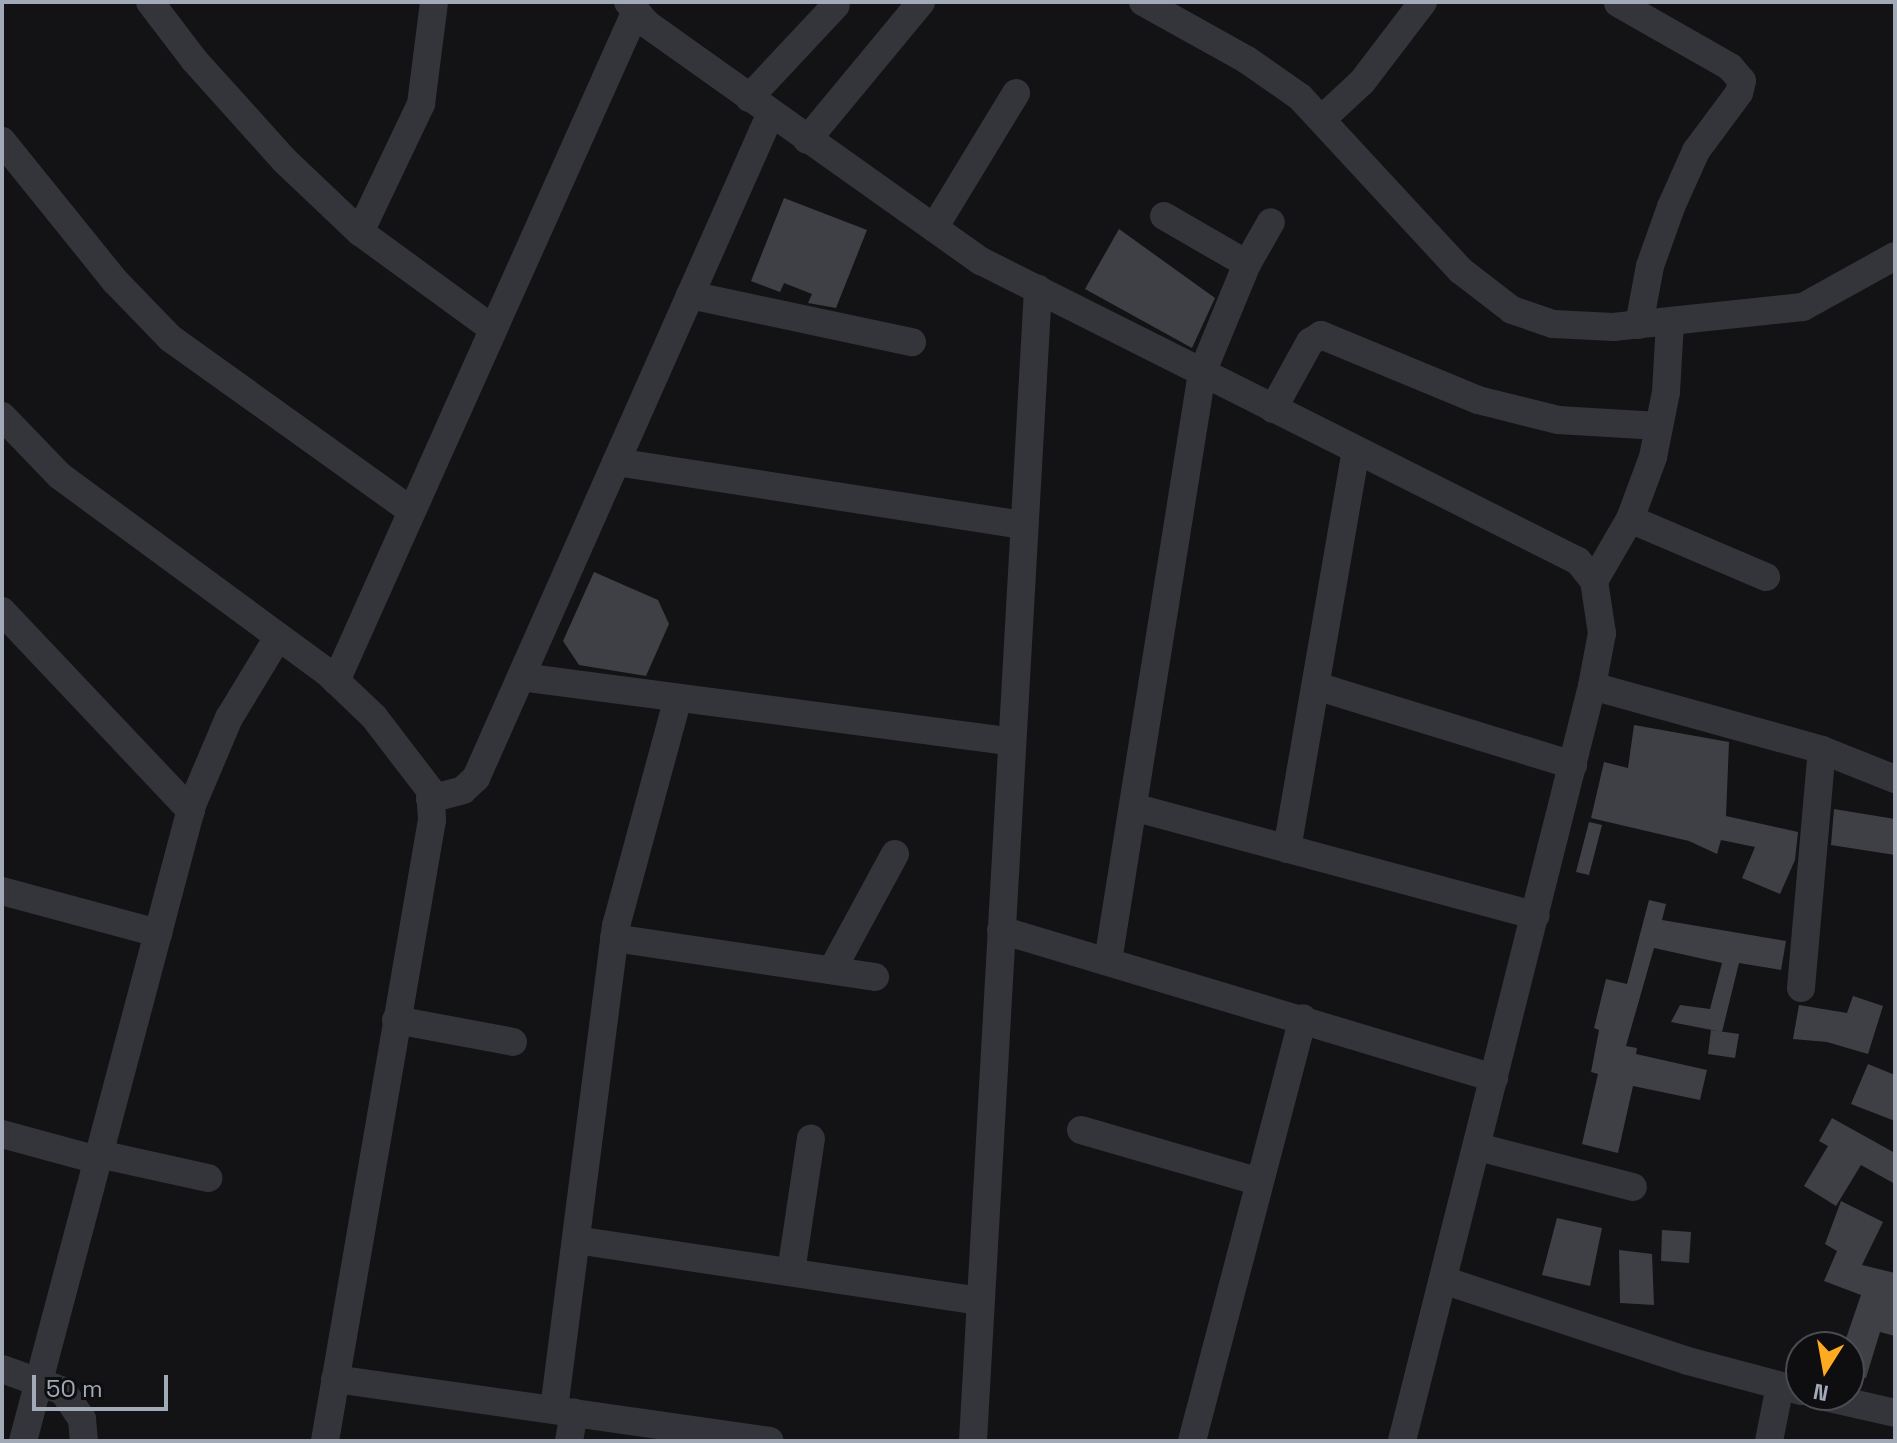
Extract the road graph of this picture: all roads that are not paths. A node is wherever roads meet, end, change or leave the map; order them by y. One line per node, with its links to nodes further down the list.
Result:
1 (150, 2): 17 (street)
2 (434, 2): 17 (street)
3 (921, 2): 12 (street)
4 (1143, 2): 11 (street)
5 (1423, 2): 11 (street)
6 (1618, 3): 23 (street)
7 (836, 5): 10 (street)
8 (632, 7): 10 (street); 24 (street)
9 (1016, 93): 16 (street)
10 (760, 105): 12 (street); 21 (street)
11 (1322, 119): 23 (street)
12 (807, 140): 16 (street)
13 (2, 141): 32 (street)
14 (1164, 216): 19 (street)
15 (1271, 222): 19 (street)
16 (934, 228): 20 (street)
17 (360, 232): 24 (street)
18 (1895, 256): 22 (street)
19 (1247, 264): 26 (street)
20 (1038, 289): 26 (street); 34 (street)
21 (690, 295): 25 (street); 31 (street)
22 (1670, 322): 23 (street); 29 (street)
23 (1639, 325)
24 (493, 329): 32 (street)
25 (912, 342)
26 (1202, 373): 27 (street); 49 (street)
27 (1273, 409): 29 (street); 30 (street)
28 (2, 416): 38 (street)
29 (1659, 426): 33 (street)
30 (1356, 451): 36 (street); 41 (street)
31 (616, 462): 34 (street); 39 (street)
32 (412, 511): 40 (street)
33 (1630, 519): 35 (street); 36 (street)
34 (1024, 525): 44 (street)
35 (1766, 577)
36 (1594, 581): 42 (street)
37 (2, 611): 50 (street)
38 (278, 637): 40 (street); 50 (street)
39 (521, 677): 43 (street); 48 (street)
40 (336, 681): 48 (street)
41 (1316, 686): 46 (street); 51 (street)
42 (1592, 686): 45 (street); 46 (street)
43 (678, 698): 44 (street); 57 (street)
44 (1012, 742): 55 (street)
45 (1822, 750): 47 (street); 61 (street)
46 (1573, 765): 54 (street)
47 (1895, 779)
48 (430, 799): 63 (street)
49 (1133, 807): 51 (street); 58 (street)
50 (191, 811): 56 (street)
51 (1287, 849): 54 (street)
52 (895, 854): 59 (street)
53 (2, 891): 56 (street)
54 (1536, 916): 65 (street)
55 (1001, 930): 58 (street); 77 (street)
56 (158, 933): 70 (street)
57 (614, 938): 59 (street); 74 (street)
58 (1108, 961): 62 (street)
59 (832, 970): 60 (street)
60 (875, 977)
61 (1801, 988)
62 (1303, 1018): 65 (street); 72 (street)
63 (396, 1020): 64 (street); 80 (street)
64 (513, 1042)
65 (1494, 1078): 69 (street)
66 (1081, 1130): 72 (street)
67 (2, 1134): 70 (street)
68 (811, 1138): 75 (street)
69 (1478, 1147): 73 (street); 76 (street)
70 (98, 1157): 71 (street); 79 (street)
71 (208, 1178)
72 (1260, 1182): 92 (street)
73 (1633, 1187)
74 (576, 1240): 75 (street); 84 (street)
75 (791, 1272): 77 (street)
76 (1443, 1280): 81 (street); 93 (street)
77 (980, 1301): 91 (street)
78 (2, 1369): 79 (street)
79 (39, 1379): 86 (street); 87 (street)
80 (335, 1379): 84 (street); 88 (street)
81 (1785, 1387)
82 (1785, 1401): 94 (street)
83 (1865, 1406): 85 (street)
84 (564, 1411): 89 (street); 90 (street)
85 (1895, 1413)
86 (23, 1441)
87 (84, 1441)
88 (325, 1441)
89 (569, 1441)
90 (770, 1441)
91 (973, 1441)
92 (1192, 1441)
93 (1402, 1441)
94 (1769, 1441)

